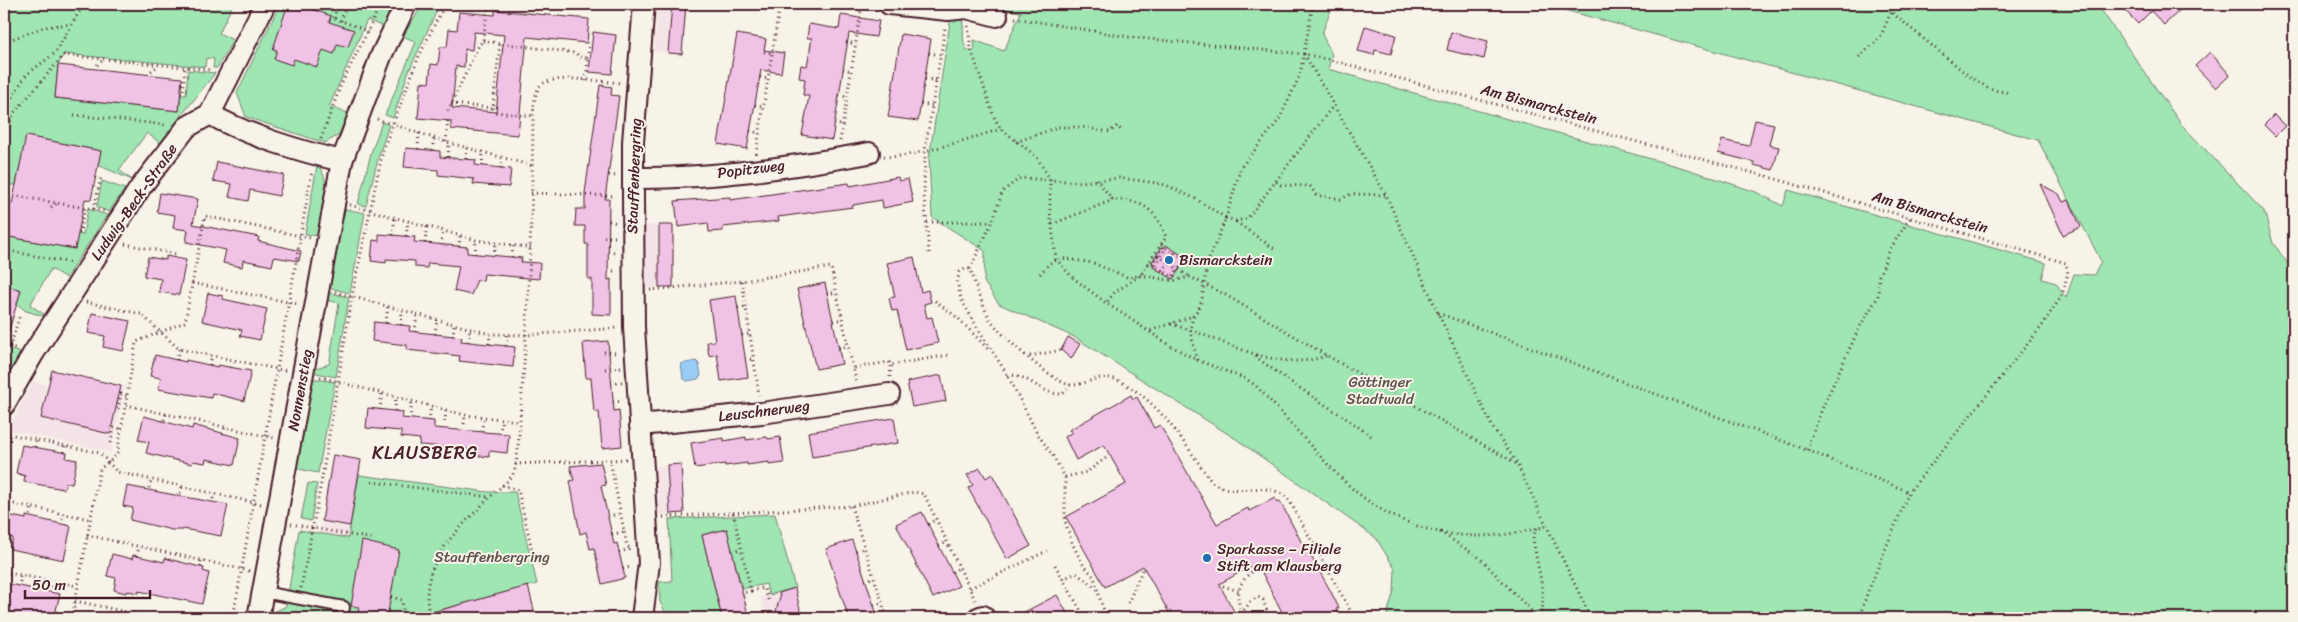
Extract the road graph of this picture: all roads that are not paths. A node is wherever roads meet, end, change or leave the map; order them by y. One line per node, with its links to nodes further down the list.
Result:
1 (265, 4): 6 (street)
2 (406, 4): 8 (street, Nonnenstieg)
3 (644, 4): 9 (street, Stauffenbergring)
4 (889, 4): 5 (street)
5 (997, 16)
6 (210, 114): 8 (street); 11 (street, Ludwig-Beck-Straße)
7 (869, 153): 9 (street, Popitzweg)
8 (342, 162): 13 (street, Nonnenstieg)
9 (633, 178): 12 (street, Stauffenbergring)
10 (889, 394): 12 (street, Leuschnerweg)
11 (4, 405)
12 (640, 425): 16 (street, Stauffenbergring)
13 (263, 592): 14 (street, Nonnenstieg); 15 (lane)
14 (258, 618)
15 (342, 618)
16 (642, 618)

